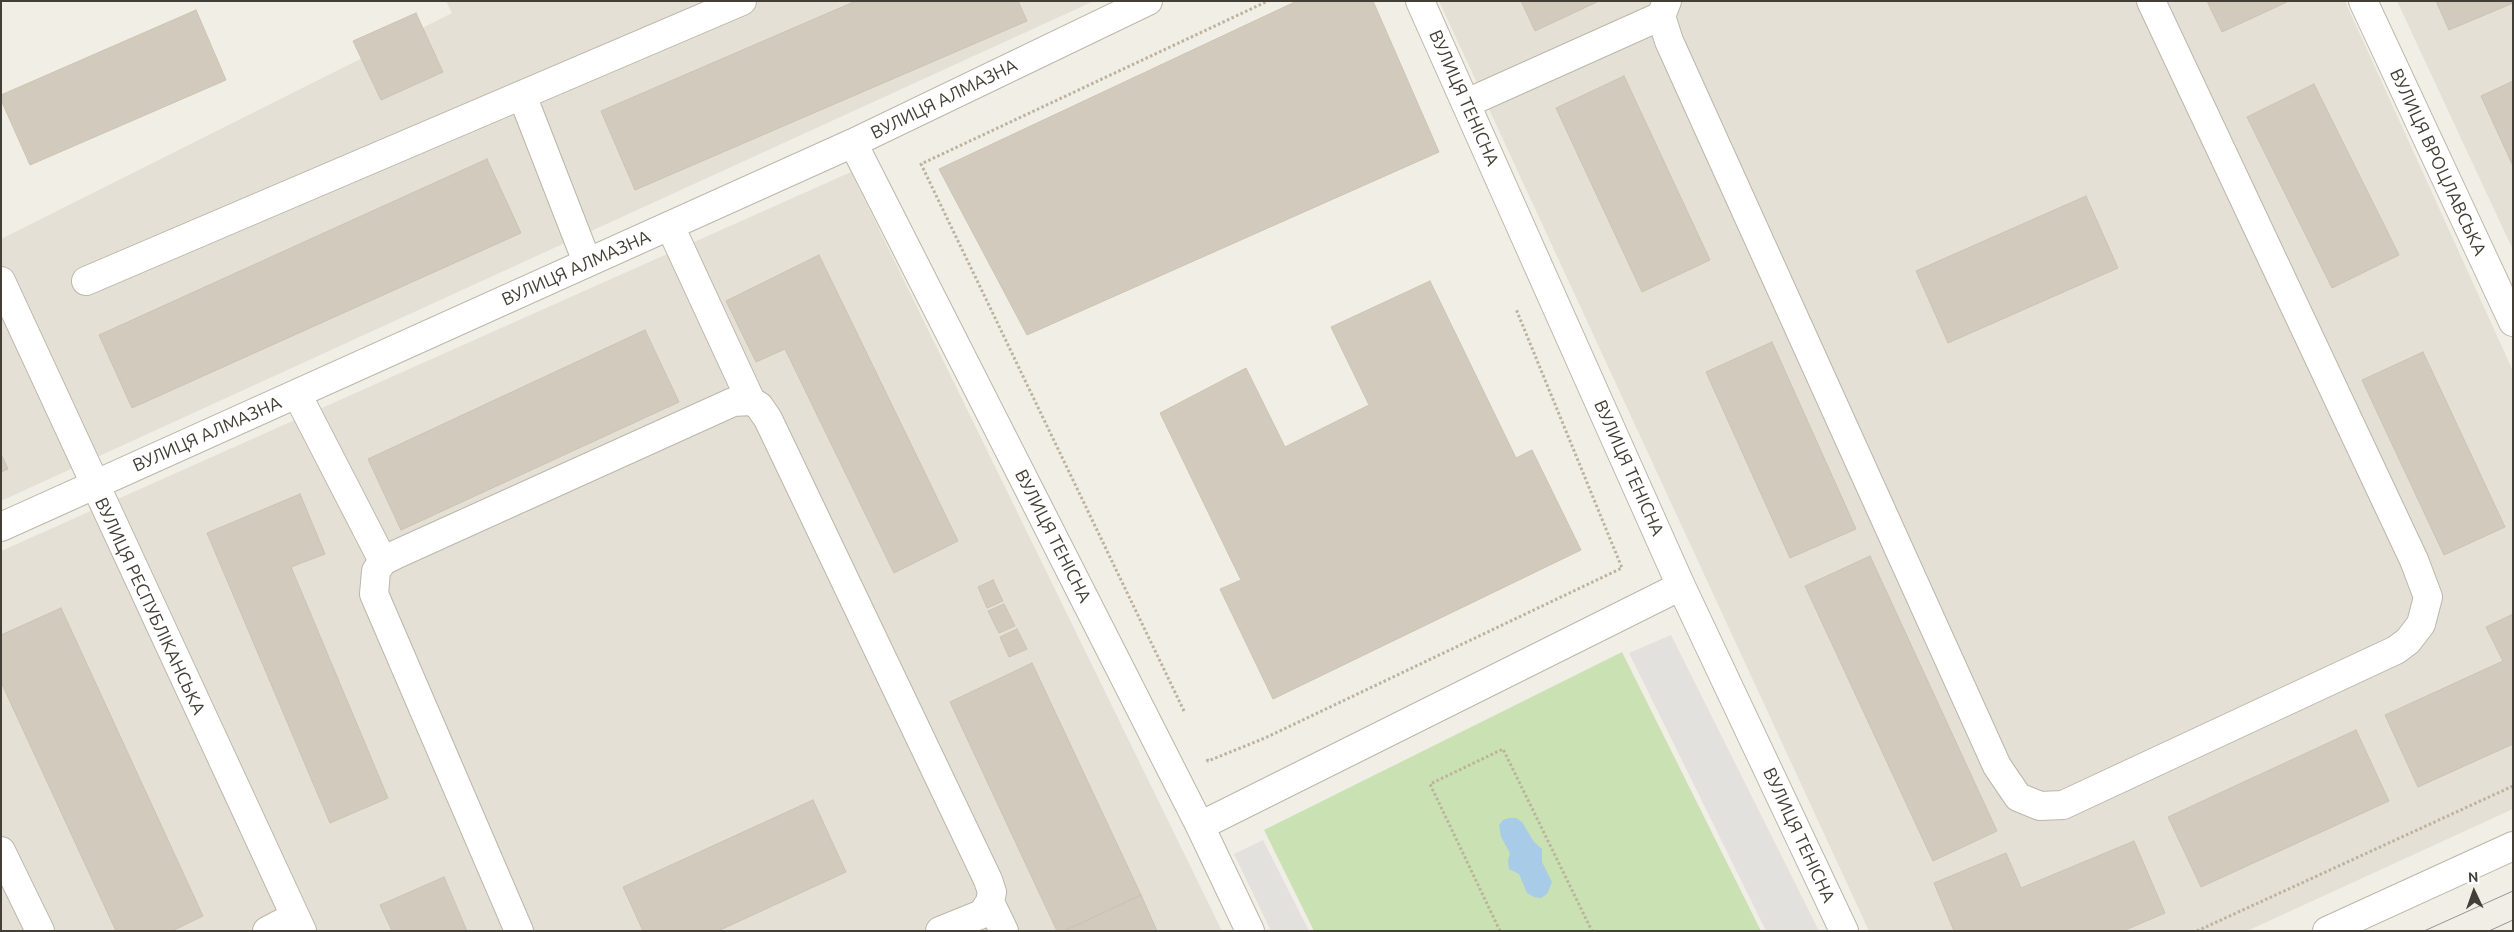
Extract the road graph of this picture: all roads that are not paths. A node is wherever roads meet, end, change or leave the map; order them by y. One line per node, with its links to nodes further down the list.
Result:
1 (742, 1): 7 (street)
2 (1420, 1): 8 (street, ВУЛИЦЯ ТЕНІСНА)
3 (2151, 1): 6 (street)
4 (2363, 1): 14 (street, ВУЛИЦЯ ВРОЦЛАВСЬКА)
5 (1136, 3): 9 (street, ВУЛИЦЯ АЛМАЗНА)
6 (1664, 9): 8 (street)
7 (522, 95): 11 (street); 13 (street)
8 (1467, 103): 20 (street, ВУЛИЦЯ ТЕНІСНА)
9 (853, 143): 10 (street, ВУЛИЦЯ АЛМАЗНА); 21 (street, ВУЛИЦЯ ТЕНІСНА)
10 (670, 226): 11 (street, ВУЛИЦЯ АЛМАЗНА); 16 (street)
11 (587, 262): 15 (street, ВУЛИЦЯ АЛМАЗНА)
12 (1, 281): 17 (street, ВУЛИЦЯ РЕСПУБЛІКАНСЬКА)
13 (86, 281)
14 (2513, 322)
15 (297, 394): 17 (street, ВУЛИЦЯ АЛМАЗНА); 19 (street)
16 (751, 401): 19 (street); 24 (street)
17 (94, 485): 18 (street, ВУЛИЦЯ АЛМАЗНА); 25 (street, ВУЛИЦЯ РЕСПУБЛІКАНСЬКА)
18 (1, 527)
19 (383, 561): 28 (street)
20 (1681, 586): 21 (street); 32 (street, ВУЛИЦЯ ТЕНІСНА)
21 (1200, 826): 31 (street, ВУЛИЦЯ ТЕНІСНА)
22 (2513, 846): 33 (street)
23 (1, 851): 26 (street)
24 (990, 902): 29 (street); 30 (street)
25 (298, 923): 27 (street)
26 (40, 931)
27 (267, 931)
28 (519, 931)
29 (940, 931)
30 (1004, 931)
31 (1250, 931)
32 (1844, 931)
33 (2326, 931)

